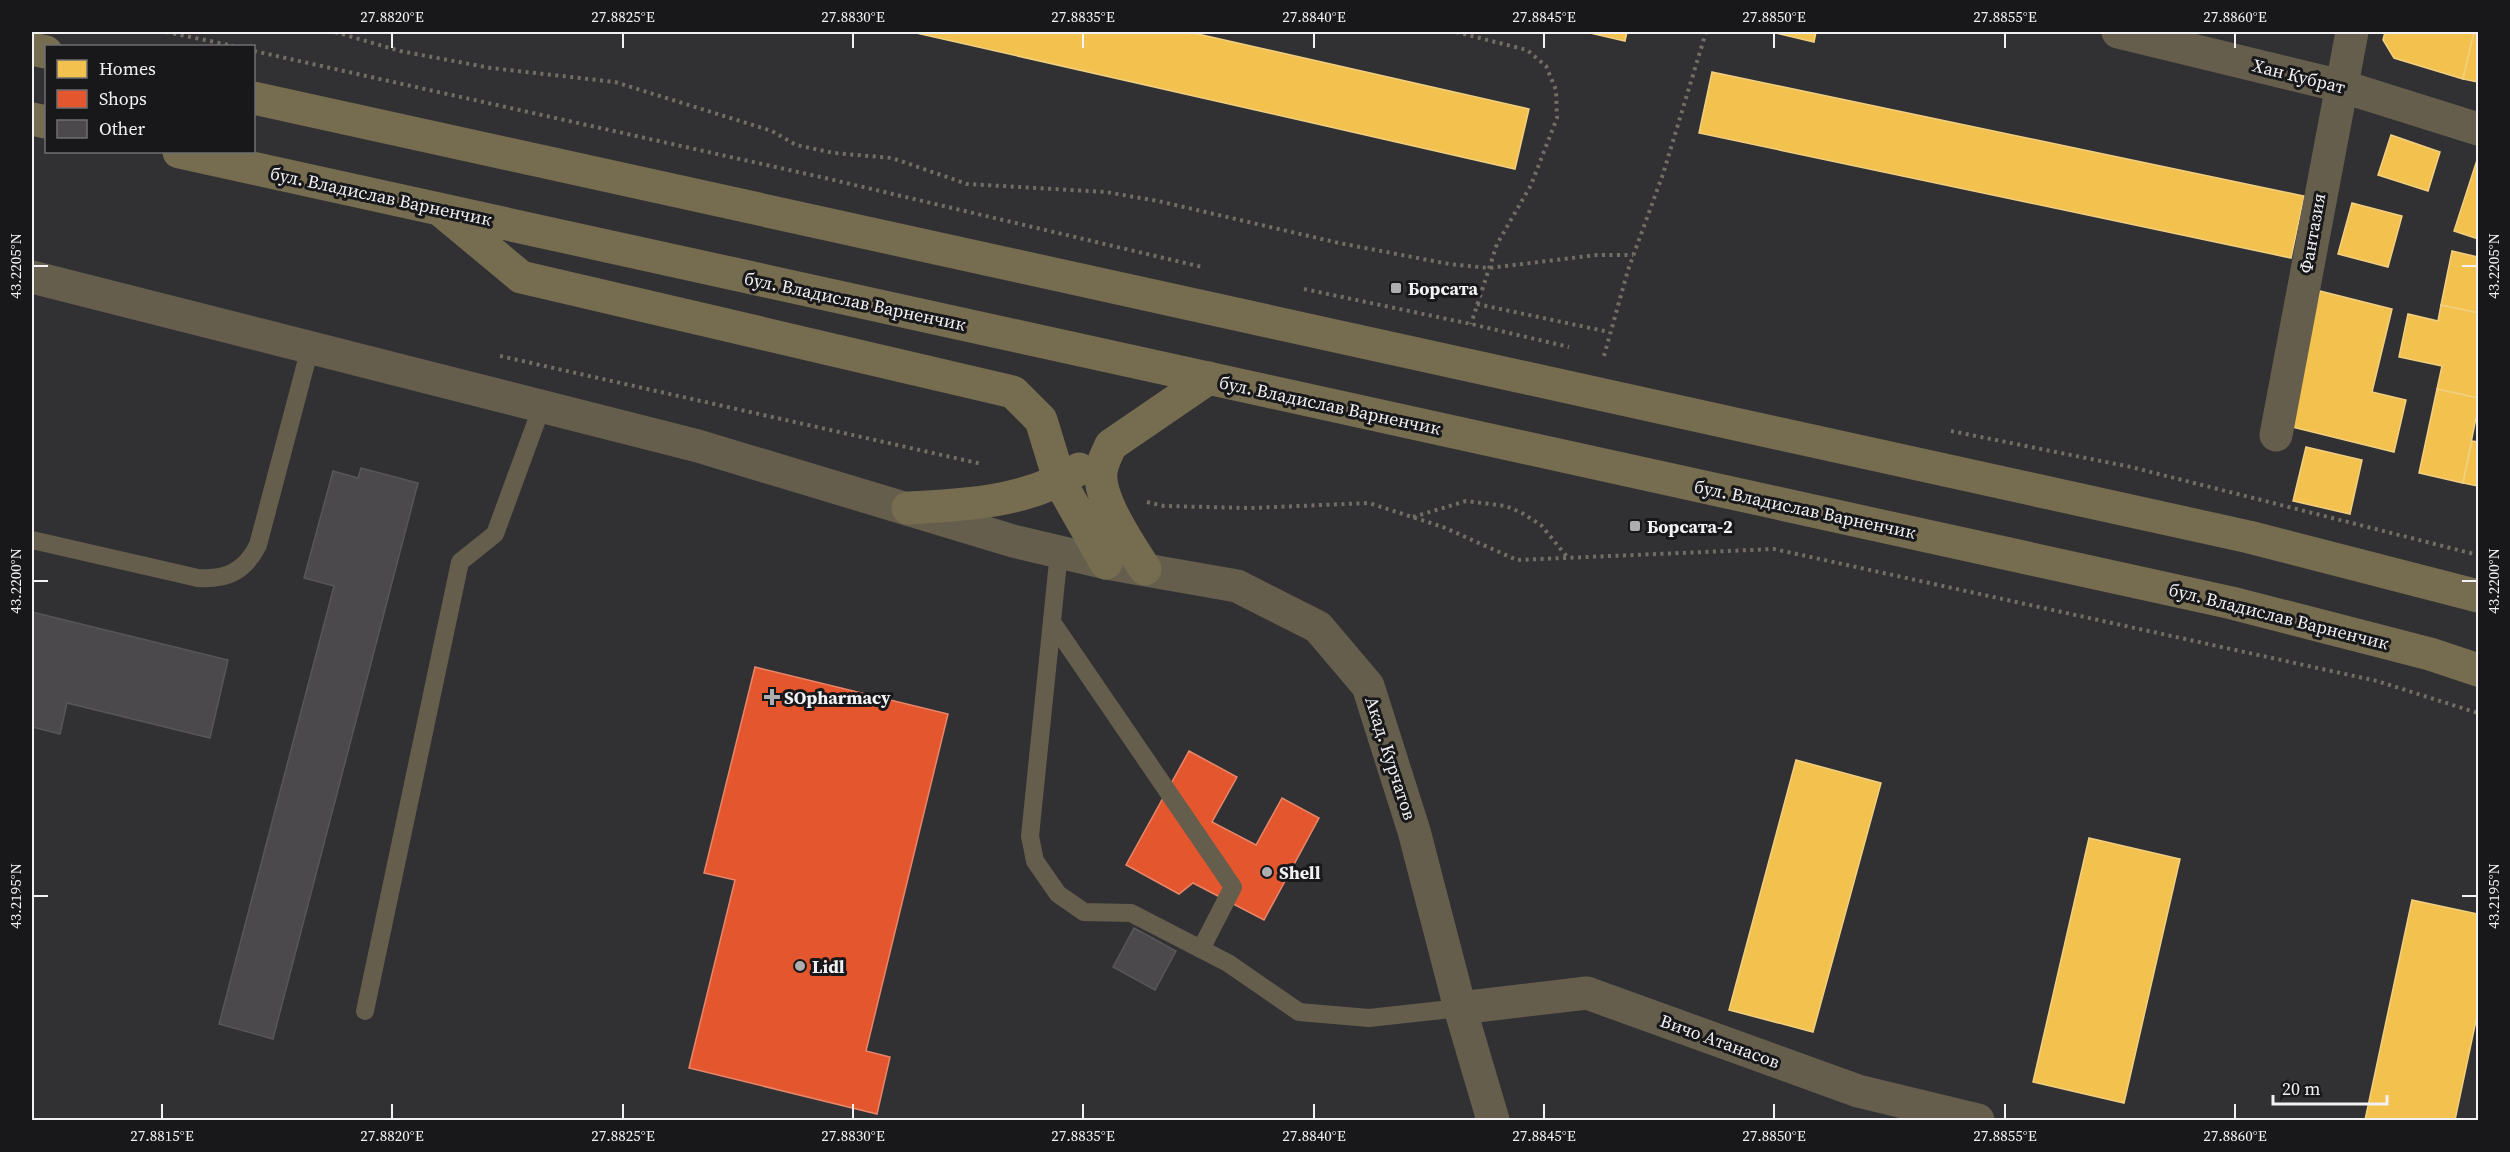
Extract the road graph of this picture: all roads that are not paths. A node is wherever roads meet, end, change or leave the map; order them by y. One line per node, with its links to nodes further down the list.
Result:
1 (2118, 32): 3 (street, Хан Кубрат)
2 (2352, 32): 3 (street, Фантазия)
3 (2340, 86): 5 (street, Хан Кубрат); 12 (street, Фантазия)
4 (255, 98): 20 (main road)
5 (2478, 129)
6 (184, 153): 7 (main road, бул. Владислав Варненчик)
7 (439, 209): 10 (main road, бул. Владислав Варненчик); 14 (main road)
8 (32, 277): 9 (street, Акад. Курчатов)
9 (309, 348): 11 (street, Акад. Курчатов); 16 (lane)
10 (1209, 378): 13 (main road); 22 (main road, бул. Владислав Варненчик)
11 (542, 406): 15 (street, Акад. Курчатов); 25 (lane)
12 (2276, 435)
13 (1111, 445): 14 (main road); 19 (main road)
14 (1060, 482): 15 (main road); 18 (main road)
15 (908, 508): 17 (street, Акад. Курчатов)
16 (32, 540)
17 (1059, 552): 18 (street, Акад. Курчатов); 21 (lane)
18 (1106, 563): 19 (street, Акад. Курчатов)
19 (1145, 569): 24 (street, Акад. Курчатов)
20 (2478, 596)
21 (1052, 622): 23 (lane); 23 (lane)
22 (2478, 670)
23 (1201, 949): 24 (lane)
24 (1460, 1008): 26 (street, Акад. Курчатов); 27 (street, Вичо Атанасов)
25 (365, 1011)
26 (1493, 1120)
27 (1978, 1120)

